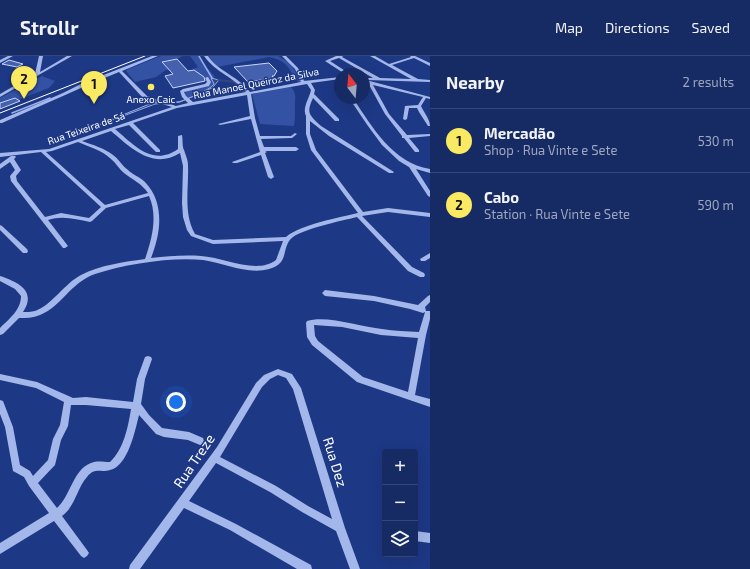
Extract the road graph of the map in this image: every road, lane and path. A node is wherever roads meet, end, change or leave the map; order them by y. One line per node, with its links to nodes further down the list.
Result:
1 (11, 56): 12 (street)
2 (41, 56): 17 (street)
3 (70, 56): 17 (street)
4 (156, 56): 16 (street)
5 (206, 56): 26 (street)
6 (284, 56): 24 (street)
7 (339, 56): 15 (street); 20 (street)
8 (372, 56): 13 (street)
9 (413, 56): 11 (street); 13 (street)
10 (430, 58): 11 (street)
11 (422, 61): 14 (street)
12 (0, 62)
13 (389, 65): 22 (street)
14 (430, 65)
15 (339, 68)
16 (119, 70): 33 (street); 39 (street)
17 (37, 74): 28 (street)
18 (207, 78): 30 (street)
19 (334, 78): 24 (street, Rua Manoel Queiroz da Silva)
20 (380, 79): 21 (street); 22 (street); 25 (street)
21 (370, 80)
22 (418, 81): 23 (street)
23 (430, 81)
24 (305, 82): 26 (street, Rua Manoel Queiroz da Silva); 27 (street)
25 (372, 84): 29 (street); 47 (street)
26 (249, 93): 30 (street, Rua Manoel Queiroz da Silva); 35 (street)
27 (312, 94): 36 (street); 38 (street)
28 (0, 96)
29 (428, 98): 32 (street)
30 (189, 101): 34 (street, Rua Manoel Queiroz da Silva)
31 (355, 104): 60 (street)
32 (419, 106): 37 (street); 42 (street)
33 (167, 107): 34 (street, Rua Teixeira de Sá); 40 (street, Rua Teixeira de Sá)
34 (176, 107)
35 (252, 117): 41 (street); 48 (street)
36 (308, 117): 63 (street); 68 (street)
37 (405, 119)
38 (336, 120)
39 (0, 122)
40 (130, 123): 43 (street, Rua Teixeira de Sá); 52 (street)
41 (220, 124)
42 (430, 126)
43 (112, 129): 49 (street, Rua Teixeira de Sá); 51 (street)
44 (295, 134): 48 (street)
45 (430, 135): 47 (street)
46 (180, 136): 51 (street)
47 (404, 137): 54 (street)
48 (259, 138): 53 (street)
49 (79, 141): 55 (street, Rua Teixeira de Sá); 65 (street)
50 (296, 149): 53 (street)
51 (181, 150): 72 (street)
52 (158, 151)
53 (263, 151): 59 (street); 64 (street)
54 (417, 151)
55 (43, 152): 56 (street, Rua Teixeira de Sá); 67 (street)
56 (17, 154): 57 (street, Rua Teixeira de Sá); 58 (street)
57 (0, 155)
58 (10, 159): 61 (street); 70 (street)
59 (235, 162)
60 (411, 166): 62 (street); 66 (street)
61 (0, 167)
62 (430, 171)
63 (390, 172)
64 (271, 177)
65 (150, 194): 67 (street); 77 (street)
66 (430, 195)
67 (104, 207): 70 (street)
68 (360, 215): 69 (street); 72 (street); 78 (street)
69 (430, 215)
70 (44, 219): 73 (street)
71 (0, 227): 74 (street)
72 (288, 239): 77 (street)
73 (64, 246)
74 (25, 251)
75 (430, 255): 76 (street)
76 (423, 259)
77 (147, 261): 83 (street)
78 (422, 275)
79 (0, 278): 83 (street)
80 (324, 293): 82 (street)
81 (430, 298): 82 (street)
82 (425, 311): 85 (street)
83 (17, 315): 84 (street)
84 (0, 332)
85 (422, 335): 89 (street); 89 (street)
86 (148, 359): 93 (street)
87 (278, 372): 95 (street, Rua Treze); 99 (street, Rua Dez)
88 (0, 376): 90 (street)
89 (411, 397): 91 (street)
90 (68, 401): 93 (street); 96 (street)
91 (430, 403)
92 (0, 404): 96 (street)
93 (137, 406): 94 (street); 98 (street)
94 (200, 441)
95 (214, 458): 97 (street, Rua Treze); 99 (street)
96 (32, 483): 98 (street)
97 (183, 503): 104 (street, Rua Treze); 105 (street)
98 (56, 515): 102 (street); 103 (street)
99 (340, 528): 106 (street, Rua Dez)
100 (418, 536): 101 (street)
101 (430, 538)
102 (0, 549)
103 (84, 553)
104 (134, 569)
105 (307, 569)
106 (355, 569)

